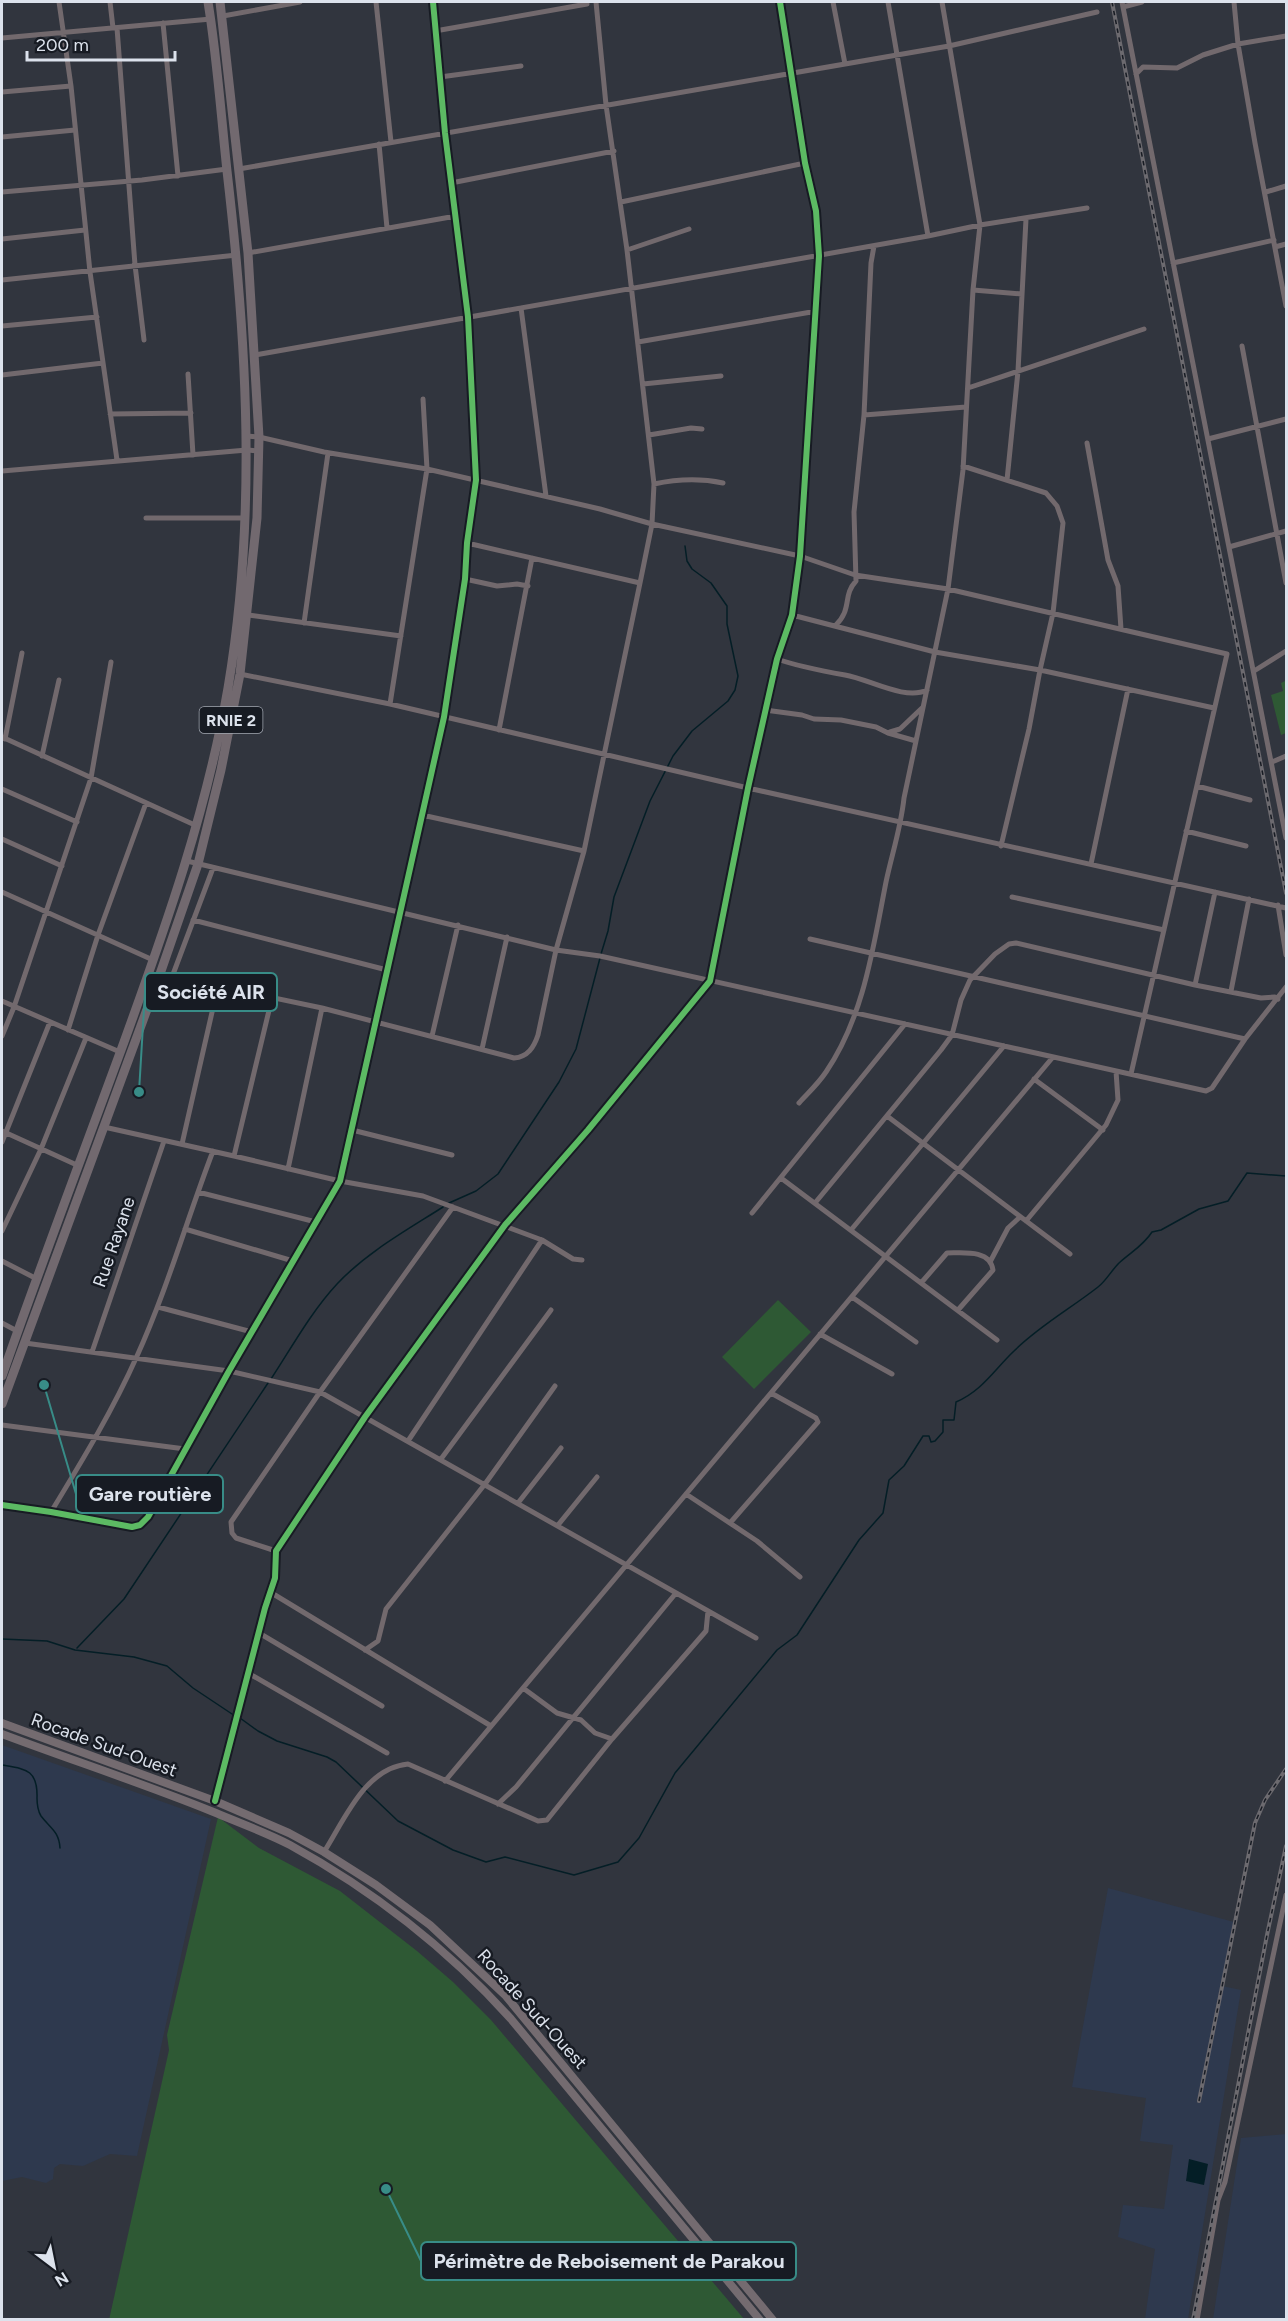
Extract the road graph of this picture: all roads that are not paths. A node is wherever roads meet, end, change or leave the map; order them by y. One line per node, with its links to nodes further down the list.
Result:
1 (59, 2): 24 (street)
2 (110, 2): 22 (street)
3 (208, 2): 20 (main road, RNIE 2)
4 (220, 2): 19 (main road, RNIE 2)
5 (300, 2): 15 (street)
6 (376, 2): 41 (street)
7 (433, 2): 23 (street)
8 (596, 2): 37 (street)
9 (780, 2): 32 (street)
10 (833, 2): 30 (street)
11 (888, 2): 29 (street)
12 (942, 2): 28 (street)
13 (1142, 2): 17 (street)
14 (1234, 2): 27 (street)
15 (282, 3): 19 (street)
16 (587, 4): 23 (street)
17 (1122, 4): 33 (street)
18 (1097, 12): 28 (street)
19 (223, 15): 45 (main road, RNIE 2)
20 (211, 19): 21 (street); 46 (main road, RNIE 2)
21 (163, 23): 22 (street); 47 (street)
22 (115, 28): 24 (street); 48 (street)
23 (435, 30): 34 (street)
24 (62, 33): 26 (street); 35 (street)
25 (1287, 36): 27 (street)
26 (2, 38)
27 (1238, 44): 33 (street); 53 (street)
28 (949, 46): 29 (street); 58 (street)
29 (897, 54): 30 (street); 62 (street)
30 (845, 64): 32 (street)
31 (521, 66): 34 (street)
32 (792, 73): 37 (street); 44 (street)
33 (1136, 74): 72 (street)
34 (440, 77): 39 (street)
35 (71, 86): 36 (street); 38 (street)
36 (2, 92)
37 (606, 105): 39 (street); 43 (street)
38 (75, 130): 40 (street); 50 (street)
39 (445, 133): 41 (street); 49 (street)
40 (2, 137)
41 (391, 142): 42 (street)
42 (379, 144): 45 (street); 59 (street)
43 (614, 151): 49 (street); 54 (street)
44 (805, 163): 54 (street); 71 (street)
45 (239, 169): 69 (main road, RNIE 2)
46 (227, 170): 47 (street); 70 (main road, RNIE 2)
47 (178, 176): 48 (street)
48 (129, 181): 50 (street); 73 (street)
49 (451, 183): 56 (street)
50 (80, 186): 52 (street); 61 (street)
51 (1287, 186): 53 (street)
52 (2, 192)
53 (1266, 192): 64 (street)
54 (621, 202): 68 (street)
55 (1087, 208): 57 (street)
56 (456, 216): 59 (street); 84 (street)
57 (1026, 219): 58 (street); 79 (street)
58 (980, 225): 62 (street); 78 (street)
59 (387, 228): 69 (street)
60 (688, 229): 68 (street)
61 (85, 230): 63 (street); 74 (street)
62 (928, 236): 66 (street)
63 (2, 239)
64 (1274, 240): 67 (street); 72 (street)
65 (1287, 244): 67 (street)
66 (874, 246): 71 (street); 102 (street)
67 (1275, 247): 76 (street)
68 (627, 250): 77 (street)
69 (248, 254): 90 (main road, RNIE 2)
70 (237, 255): 73 (street); 107 (main road, RNIE 2)
71 (819, 256): 77 (street); 82 (street)
72 (1173, 263): 109 (street)
73 (135, 265): 74 (street); 87 (street)
74 (90, 272): 75 (street); 83 (street)
75 (2, 280)
76 (1285, 286): 80 (street)
77 (632, 288): 81 (street); 88 (street)
78 (973, 290): 79 (street); 97 (street)
79 (1022, 294): 92 (street)
80 (1287, 306)
81 (521, 308): 84 (street); 123 (street)
82 (817, 311): 88 (street); 131 (street)
83 (97, 317): 85 (street); 91 (street)
84 (468, 317): 90 (street); 119 (street)
85 (2, 326)
86 (1144, 329): 92 (street)
87 (144, 340)
88 (638, 342): 96 (street)
89 (1242, 346): 104 (street)
90 (255, 355): 108 (main road, RNIE 2)
91 (103, 363): 94 (street); 101 (street)
92 (1018, 372): 97 (street); 120 (street)
93 (188, 374): 100 (street)
94 (2, 375)
95 (721, 376): 96 (street)
96 (643, 384): 106 (street)
97 (968, 388): 99 (street)
98 (423, 399): 117 (street)
99 (966, 407): 102 (street); 116 (street)
100 (191, 413): 101 (street); 114 (street)
101 (110, 414): 115 (street)
102 (864, 415): 133 (street)
103 (1287, 419): 104 (street)
104 (1257, 427): 109 (street); 128 (street)
105 (702, 429): 106 (street)
106 (649, 435): 122 (street)
107 (246, 436): 108 (street); 111 (main road, RNIE 2)
108 (259, 436): 112 (main road, RNIE 2); 113 (street)
109 (1208, 439): 130 (street)
110 (1087, 443): 144 (street)
111 (247, 450): 112 (street); 114 (street); 125 (main road, RNIE 2)
112 (259, 451): 140 (main road, RNIE 2)
113 (328, 453): 117 (street); 142 (street)
114 (193, 455): 115 (street)
115 (117, 460): 118 (street)
116 (963, 466): 120 (street); 138 (street)
117 (426, 469): 119 (street); 145 (street)
118 (2, 471)
119 (476, 480): 123 (street); 129 (street)
120 (1007, 480): 139 (street)
121 (723, 483): 122 (street)
122 (654, 484): 126 (street)
123 (546, 496): 126 (street)
124 (146, 518): 125 (street)
125 (246, 518): 181 (main road, RNIE 2)
126 (652, 524): 131 (street); 135 (street)
127 (1287, 531): 128 (street)
128 (1277, 534): 130 (street); 136 (street)
129 (467, 543): 132 (street); 134 (street)
130 (1229, 547): 152 (street)
131 (800, 556): 133 (street); 141 (street)
132 (532, 558): 135 (street); 137 (street)
133 (855, 575): 138 (street); 143 (street)
134 (465, 579): 137 (street); 161 (street)
135 (640, 582): 166 (street)
136 (1287, 583)
137 (528, 586): 162 (street)
138 (948, 589): 139 (street); 147 (street)
139 (1053, 613): 144 (street); 151 (street)
140 (248, 615): 142 (street); 153 (main road, RNIE 2)
141 (792, 615): 143 (street); 149 (street)
142 (304, 623): 145 (street)
143 (835, 626): 147 (street)
144 (1121, 629): 159 (street)
145 (401, 636): 157 (street)
146 (1287, 651): 152 (street)
147 (935, 652): 151 (street); 156 (street)
148 (22, 653): 164 (street)
149 (777, 659): 156 (street); 160 (street)
150 (111, 662): 170 (street)
151 (1040, 670): 155 (street); 185 (street)
152 (1254, 671): 169 (street)
153 (240, 674): 157 (street); 189 (main road, RNIE 2)
154 (58, 680): 167 (street)
155 (1128, 689): 159 (street); 190 (street)
156 (927, 690): 158 (street)
157 (390, 704): 161 (street)
158 (924, 706): 163 (street); 165 (street)
159 (1214, 708): 171 (street)
160 (765, 710): 163 (street); 172 (street)
161 (444, 717): 162 (street); 178 (street)
162 (499, 730): 166 (street)
163 (888, 733): 165 (street)
164 (3, 738): 167 (street)
165 (916, 741): 180 (street)
166 (606, 754): 172 (street); 187 (street)
167 (42, 756): 170 (street)
168 (1287, 756): 169 (street)
169 (1272, 762): 177 (street)
170 (92, 778): 176 (street); 179 (street)
171 (1197, 786): 174 (street); 182 (street)
172 (748, 788): 180 (street); 217 (street)
173 (2, 789): 179 (street)
174 (1251, 800)
175 (1287, 801): 177 (street)
176 (146, 803): 181 (street); 205 (street)
177 (1280, 804): 184 (street)
178 (422, 815): 187 (street); 200 (street)
179 (77, 822): 191 (street)
180 (901, 823): 185 (street); 209 (street)
181 (197, 825): 188 (main road, RNIE 2)
182 (1186, 831): 186 (street); 193 (street)
183 (2, 838): 191 (street)
184 (1287, 838)
185 (1001, 846): 190 (street)
186 (1246, 846)
187 (584, 851): 208 (street)
188 (187, 861): 189 (street); 211 (main road, RNIE 2)
189 (198, 864): 192 (street); 213 (main road, RNIE 2)
190 (1091, 864): 193 (street)
191 (62, 866): 201 (street)
192 (213, 868): 200 (street); 202 (street)
193 (1174, 884): 195 (street); 204 (street)
194 (2, 892): 201 (street)
195 (1215, 892): 197 (street); 218 (street)
196 (1012, 897): 204 (street)
197 (1249, 899): 198 (street); 221 (street)
198 (1278, 905): 199 (street); 210 (street)
199 (1287, 908)
200 (402, 911): 203 (street); 212 (street)
201 (47, 912): 205 (street); 225 (street)
202 (193, 920): 212 (street); 215 (street)
203 (458, 925): 206 (street); 235 (street)
204 (1164, 930): 214 (street)
205 (98, 935): 211 (street); 232 (street)
206 (507, 938): 208 (street); 239 (street)
207 (810, 939): 209 (street)
208 (556, 950): 217 (street); 239 (street)
209 (873, 953): 216 (street); 227 (street)
210 (1287, 955)
211 (153, 960): 240 (main road, RNIE 2)
212 (387, 970): 230 (street)
213 (160, 974): 215 (street); 247 (main road, RNIE 2)
214 (1153, 975): 216 (street); 218 (street); 228 (street)
215 (172, 977): 219 (street)
216 (974, 977): 228 (street); 233 (street)
217 (710, 981): 227 (street); 270 (street)
218 (1195, 985): 221 (street)
219 (218, 986): 222 (street); 254 (street)
220 (1287, 987): 223 (street)
221 (1231, 991): 223 (street)
222 (272, 998): 226 (street); 257 (street)
223 (1278, 999): 237 (street)
224 (2, 1001): 225 (street)
225 (14, 1007): 229 (street); 234 (street)
226 (322, 1008): 230 (street); 260 (street)
227 (854, 1013): 231 (street); 245 (street)
228 (1144, 1016): 237 (street); 243 (street)
229 (50, 1022): 232 (street); 250 (street)
230 (375, 1022): 235 (street); 248 (street)
231 (905, 1024): 233 (street); 262 (street)
232 (68, 1030): 236 (street)
233 (952, 1035): 238 (street); 246 (street)
234 (2, 1036)
235 (432, 1036): 239 (street)
236 (86, 1038): 240 (street); 255 (street)
237 (1245, 1039): 243 (street)
238 (1004, 1046): 241 (street); 253 (street)
239 (482, 1049)
240 (120, 1053): 259 (main road, RNIE 2)
241 (1053, 1057): 242 (street); 244 (street)
242 (1116, 1071): 243 (street); 249 (street)
243 (1131, 1074)
244 (1034, 1079): 249 (street); 261 (street)
245 (799, 1103)
246 (887, 1116): 253 (street); 265 (street)
247 (104, 1127): 251 (street); 293 (main road, RNIE 2)
248 (352, 1130): 258 (street); 263 (street)
249 (1103, 1130): 268 (street)
250 (3, 1132): 252 (street); 255 (street)
251 (164, 1141): 254 (street); 294 (street, Rue Rayane)
252 (2, 1142)
253 (923, 1143): 261 (street); 272 (street)
254 (182, 1144): 256 (street)
255 (41, 1149): 259 (street); 273 (street)
256 (213, 1151): 257 (street); 264 (street)
257 (234, 1155): 260 (street)
258 (452, 1155)
259 (79, 1166): 281 (main road, RNIE 2)
260 (288, 1169): 263 (street)
261 (958, 1170): 268 (street); 276 (street)
262 (782, 1178): 265 (street); 267 (street)
263 (340, 1181): 266 (street); 269 (street)
264 (198, 1192): 269 (street); 271 (street)
265 (815, 1203): 272 (street)
266 (453, 1207): 270 (street); 301 (street)
267 (752, 1213)
268 (1023, 1219): 275 (street); 280 (street)
269 (316, 1222): 279 (street)
270 (505, 1225): 274 (street); 304 (street)
271 (185, 1229): 279 (street); 284 (street)
272 (851, 1230): 276 (street)
273 (2, 1231)
274 (542, 1240): 277 (street); 307 (street)
275 (1070, 1254)
276 (886, 1256): 282 (street); 283 (street)
277 (582, 1260)
278 (2, 1261): 281 (street)
279 (293, 1261): 289 (street)
280 (990, 1262): 282 (street); 286 (street)
281 (37, 1279): 288 (main road, RNIE 2)
282 (921, 1283): 286 (street)
283 (852, 1297): 290 (street); 292 (street)
284 (158, 1307): 289 (street); 296 (street)
285 (551, 1310): 310 (street)
286 (958, 1310): 291 (street)
287 (2, 1323): 288 (street)
288 (17, 1331): 295 (main road, RNIE 2)
289 (252, 1332): 297 (street)
290 (820, 1334): 298 (street); 302 (street)
291 (997, 1340)
292 (916, 1342)
293 (25, 1343): 294 (street); 303 (main road, RNIE 2)
294 (92, 1352): 296 (street)
295 (5, 1354): 299 (main road, RNIE 2)
296 (136, 1358): 297 (street); 306 (street)
297 (229, 1371): 301 (street); 309 (street)
298 (892, 1374)
299 (2, 1376)
300 (555, 1386): 312 (street)
301 (320, 1392): 304 (street); 319 (street)
302 (771, 1394): 313 (street); 317 (street)
303 (2, 1404)
304 (365, 1417): 307 (street); 319 (street)
305 (2, 1425): 306 (street)
306 (96, 1437): 309 (street); 316 (street)
307 (408, 1441): 310 (street)
308 (561, 1448): 314 (street)
309 (185, 1449): 316 (street)
310 (441, 1460): 312 (street)
311 (597, 1477): 318 (street)
312 (485, 1484): 314 (street); 327 (street)
313 (686, 1494): 317 (street); 320 (street)
314 (518, 1503): 318 (street)
315 (2, 1505): 316 (street)
316 (51, 1512)
317 (730, 1523): 321 (street)
318 (558, 1526): 320 (street)
319 (276, 1551): 322 (street)
320 (627, 1565): 323 (street); 329 (street)
321 (800, 1577)
322 (270, 1592): 325 (street); 327 (street)
323 (676, 1593): 324 (street); 331 (street)
324 (708, 1611): 326 (street); 335 (street)
325 (259, 1633): 328 (street); 330 (street)
326 (756, 1638)
327 (365, 1650): 333 (street)
328 (248, 1673): 336 (street); 338 (street)
329 (523, 1689): 331 (street); 333 (street)
330 (382, 1706)
331 (572, 1718): 335 (street); 339 (street)
332 (2, 1723): 338 (main road, Rocade Sud-Ouest)
333 (491, 1726): 337 (street)
334 (2, 1734): 342 (main road, Rocade Sud-Ouest)
335 (612, 1739): 339 (street)
336 (387, 1753)
337 (445, 1781): 339 (street); 340 (street)
338 (215, 1801): 340 (main road, Rocade Sud-Ouest)
339 (498, 1804)
340 (324, 1852): 343 (main road, Rocade Sud-Ouest)
341 (1287, 1895): 344 (street)
342 (760, 2319)
343 (773, 2319)
344 (1197, 2319)

